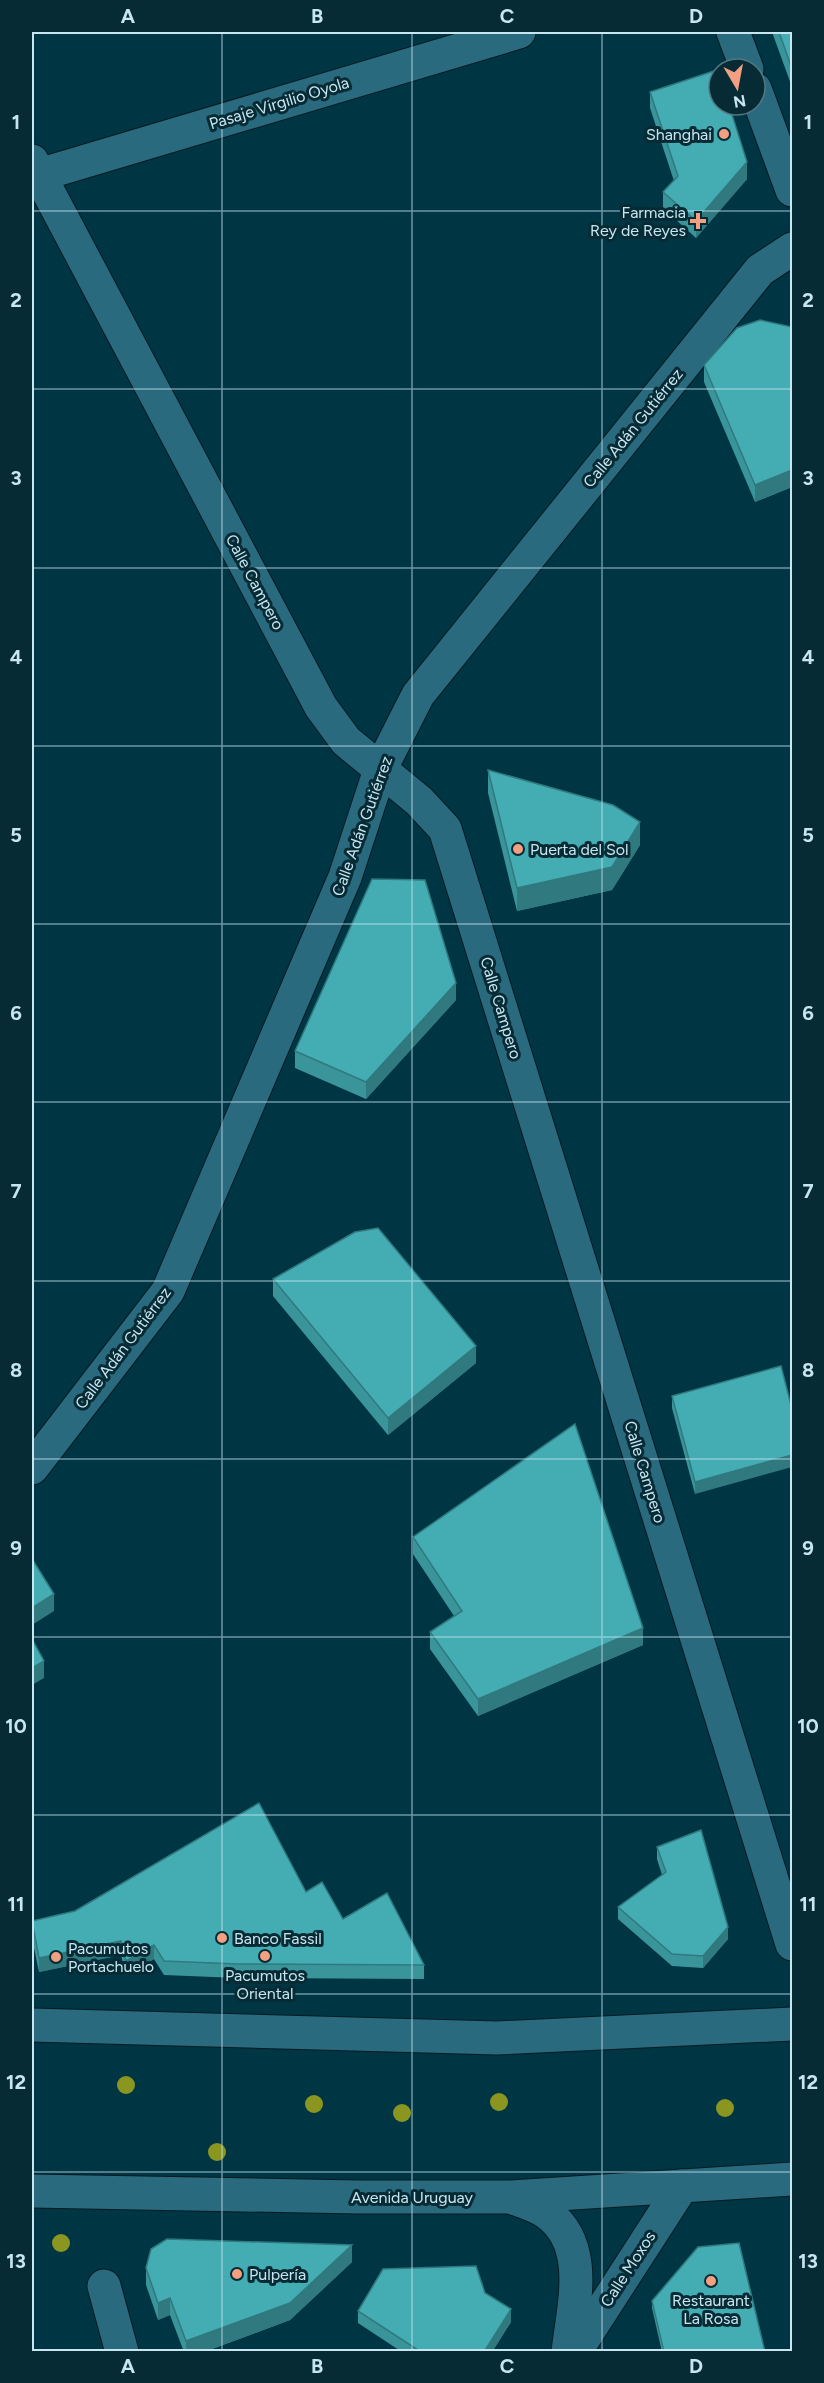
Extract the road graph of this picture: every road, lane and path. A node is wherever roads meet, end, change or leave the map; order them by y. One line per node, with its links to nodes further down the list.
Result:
1 (519, 32): 5 (street, Pasaje Virgilio Oyola)
2 (734, 32): 3 (street)
3 (743, 57)
4 (765, 117): 6 (street)
5 (35, 168): 8 (street, Calle Campero)
6 (792, 190)
7 (792, 249): 8 (street, Calle Adán Gutiérrez)
8 (380, 770): 9 (street, Calle Adán Gutiérrez); 10 (street, Calle Campero)
9 (32, 1468)
10 (792, 1944)
11 (792, 2024): 12 (street)
12 (32, 2025)
13 (792, 2180): 14 (street, Avenida Uruguay)
14 (682, 2186): 16 (street, Avenida Uruguay); 20 (street, Calle Moxos)
15 (32, 2191): 16 (street, Avenida Uruguay)
16 (511, 2197): 19 (street)
17 (104, 2286): 18 (street)
18 (122, 2352)
19 (568, 2352)
20 (575, 2352)

